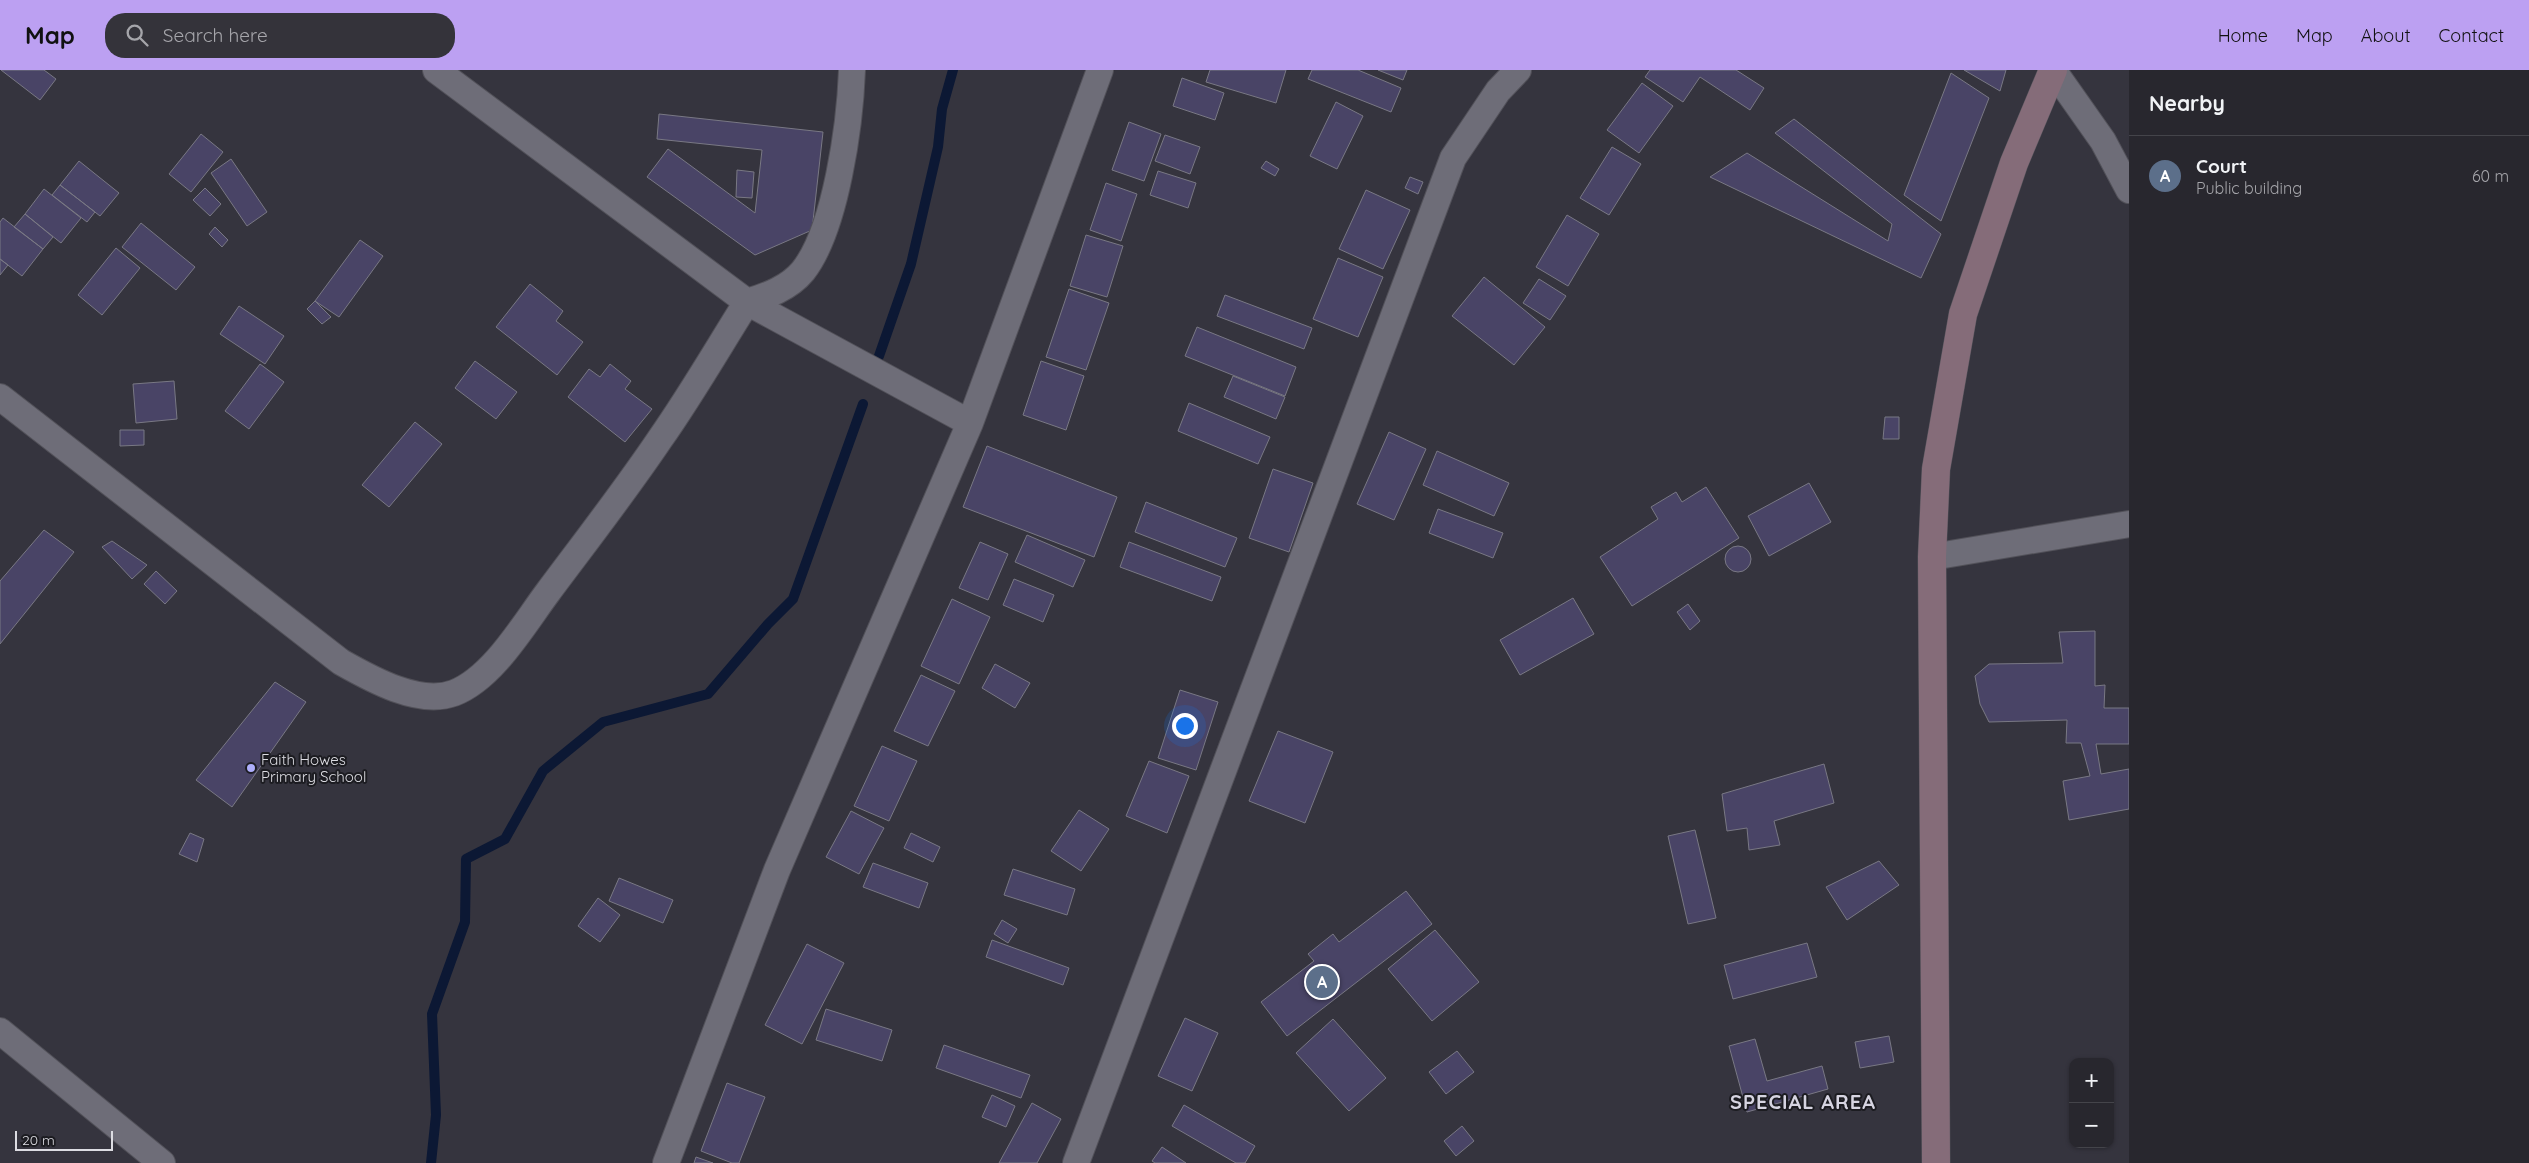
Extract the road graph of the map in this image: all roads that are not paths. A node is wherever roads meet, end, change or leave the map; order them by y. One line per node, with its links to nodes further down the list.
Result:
1 (436, 70): 7 (street)
2 (852, 70): 7 (street)
3 (1100, 70): 9 (street)
4 (1518, 70): 15 (street)
5 (2053, 70): 6 (street); 11 (street)
6 (2129, 190)
7 (747, 302): 8 (street); 9 (street)
8 (0, 397)
9 (970, 423): 14 (street)
10 (2129, 524): 11 (street)
11 (1932, 557): 16 (street)
12 (0, 1031): 13 (street)
13 (162, 1163)
14 (666, 1163)
15 (1076, 1163)
16 (1936, 1163)

